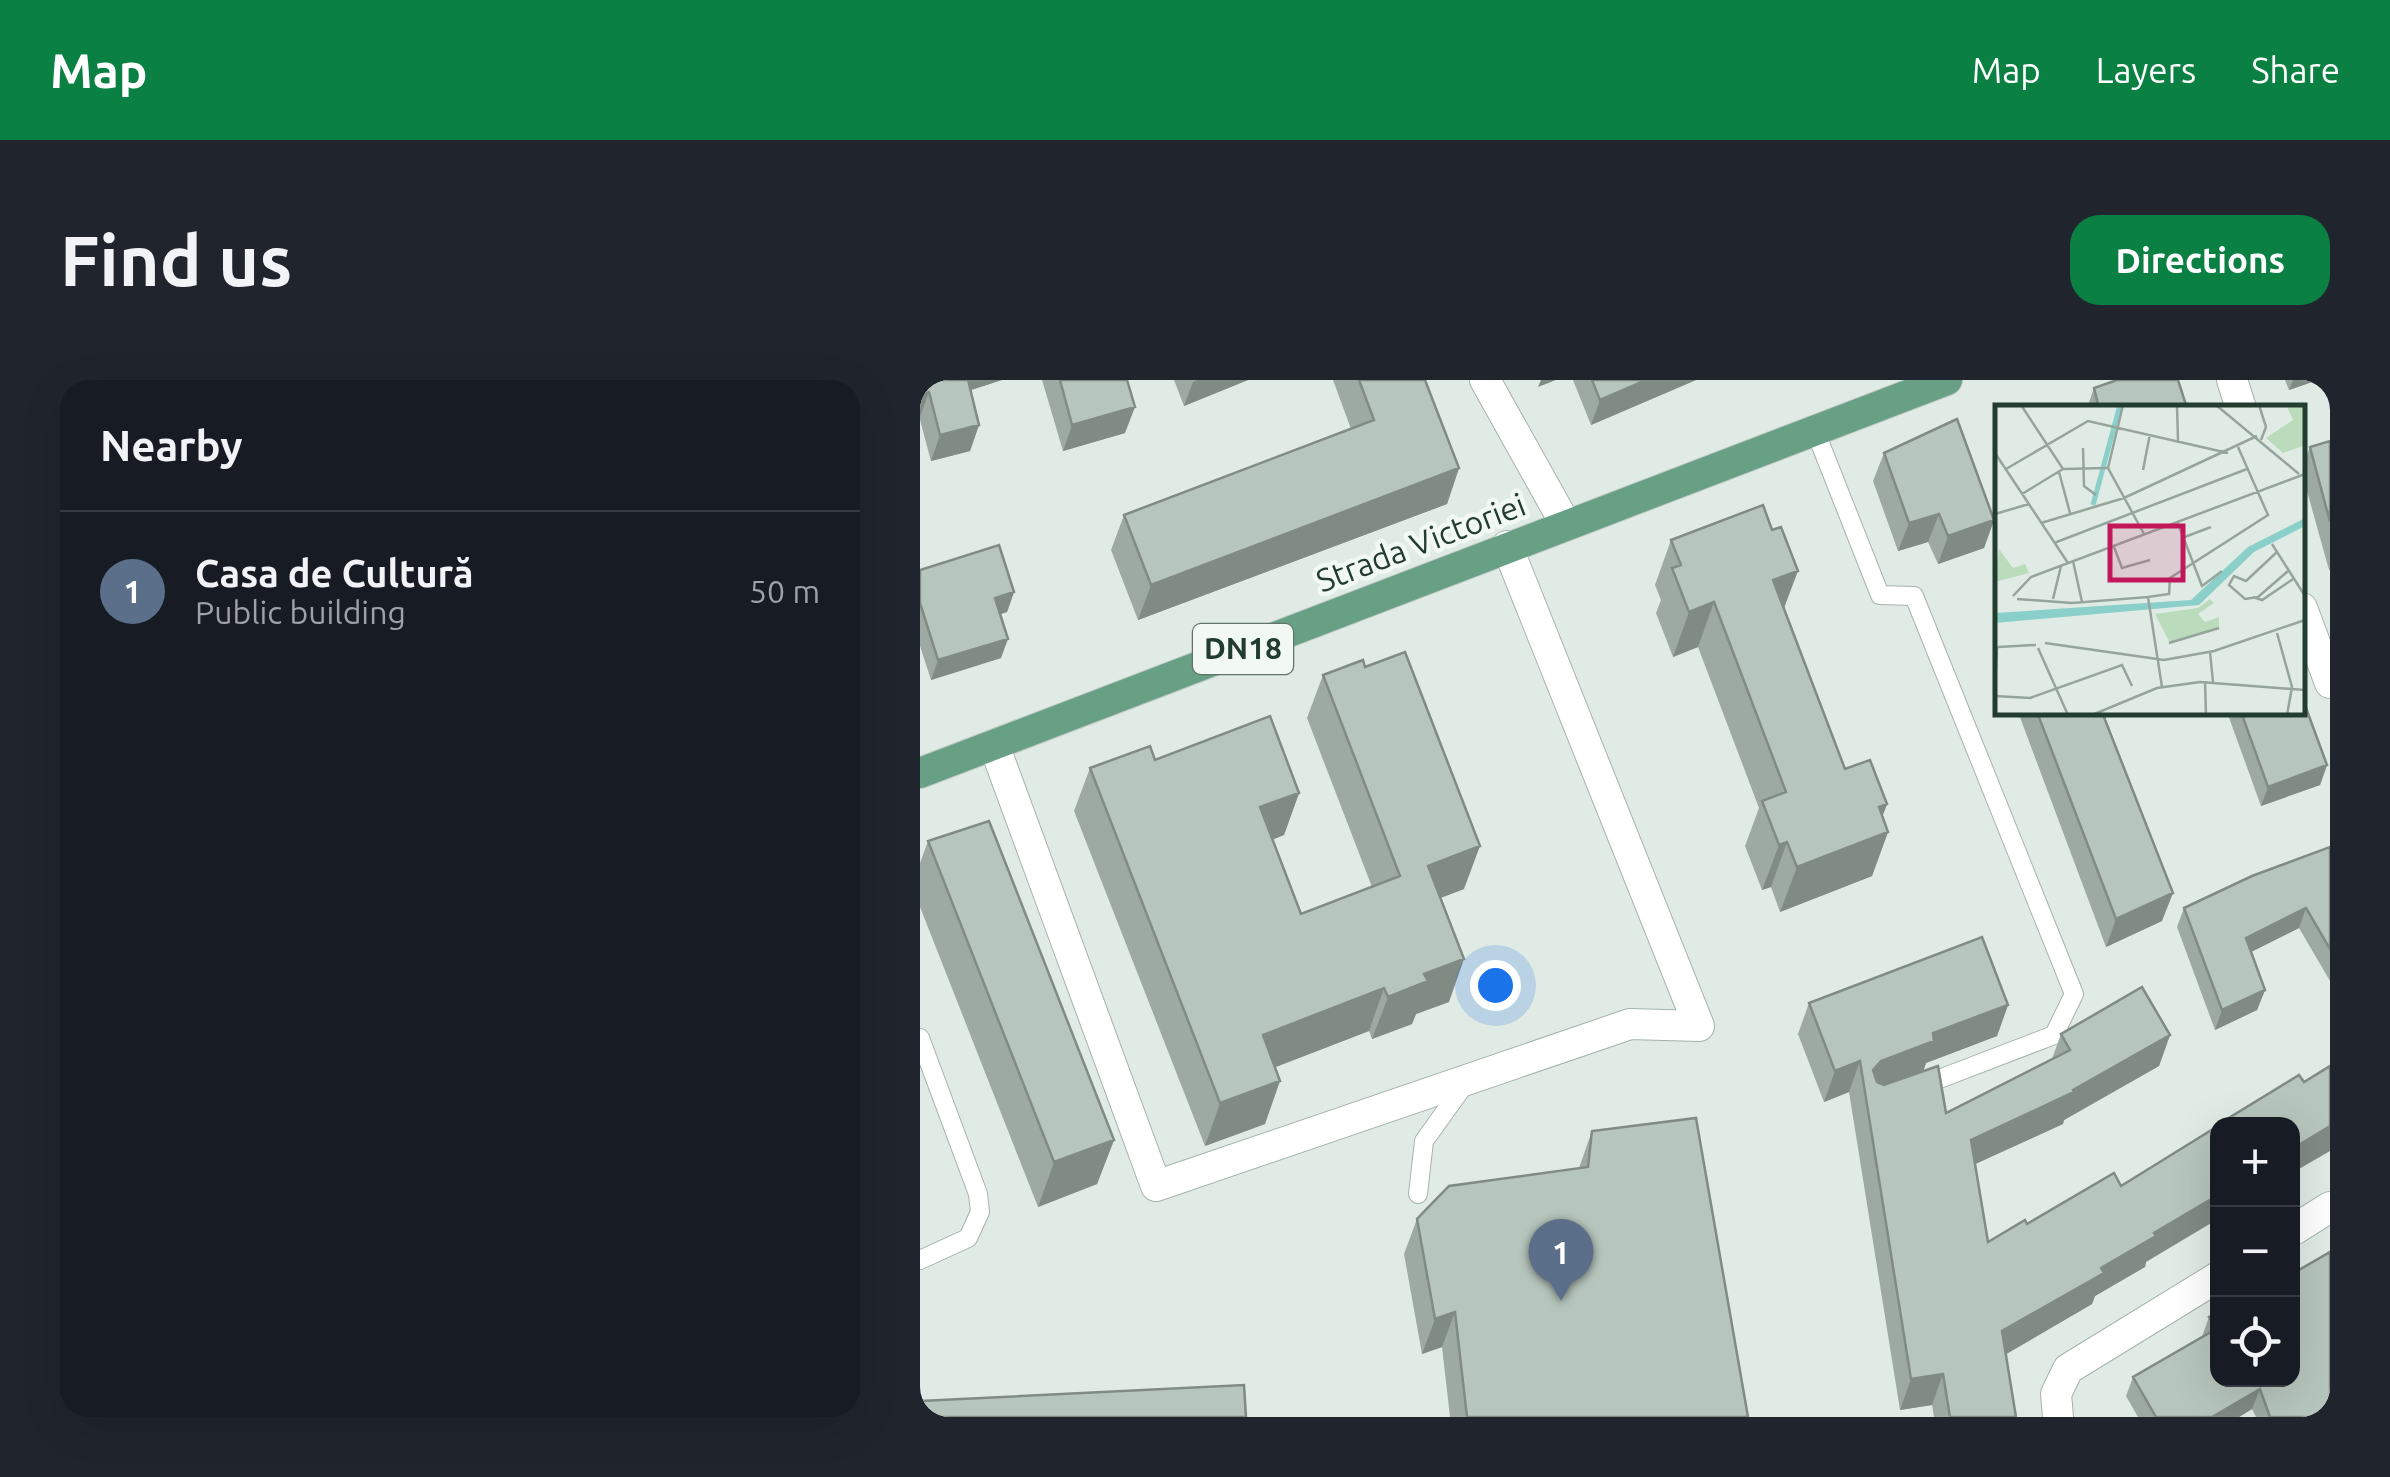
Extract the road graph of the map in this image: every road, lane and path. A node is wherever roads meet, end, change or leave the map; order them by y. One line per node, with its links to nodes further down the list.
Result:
1 (1485, 380): 6 (street)
2 (1947, 380): 5 (main road, Strada Victoriei / DN18)
3 (2232, 380): 4 (street)
4 (2240, 405)
5 (1816, 433): 6 (main road, Strada Victoriei / DN18); 14 (lane)
6 (1566, 526): 7 (main road, Strada Victoriei / DN18)
7 (1507, 546): 10 (main road, Strada Victoriei / DN18); 13 (street)
8 (2312, 608): 9 (street)
9 (2330, 683)
10 (994, 745): 11 (main road, Strada Victoriei / DN18); 13 (street)
11 (920, 773)
12 (920, 1038): 18 (lane)
13 (1471, 1076): 15 (lane)
14 (1910, 1090)
15 (1418, 1194)
16 (2330, 1208): 17 (street)
17 (2300, 1225)
18 (920, 1260)
19 (2210, 1282): 20 (street)
20 (2058, 1417)

